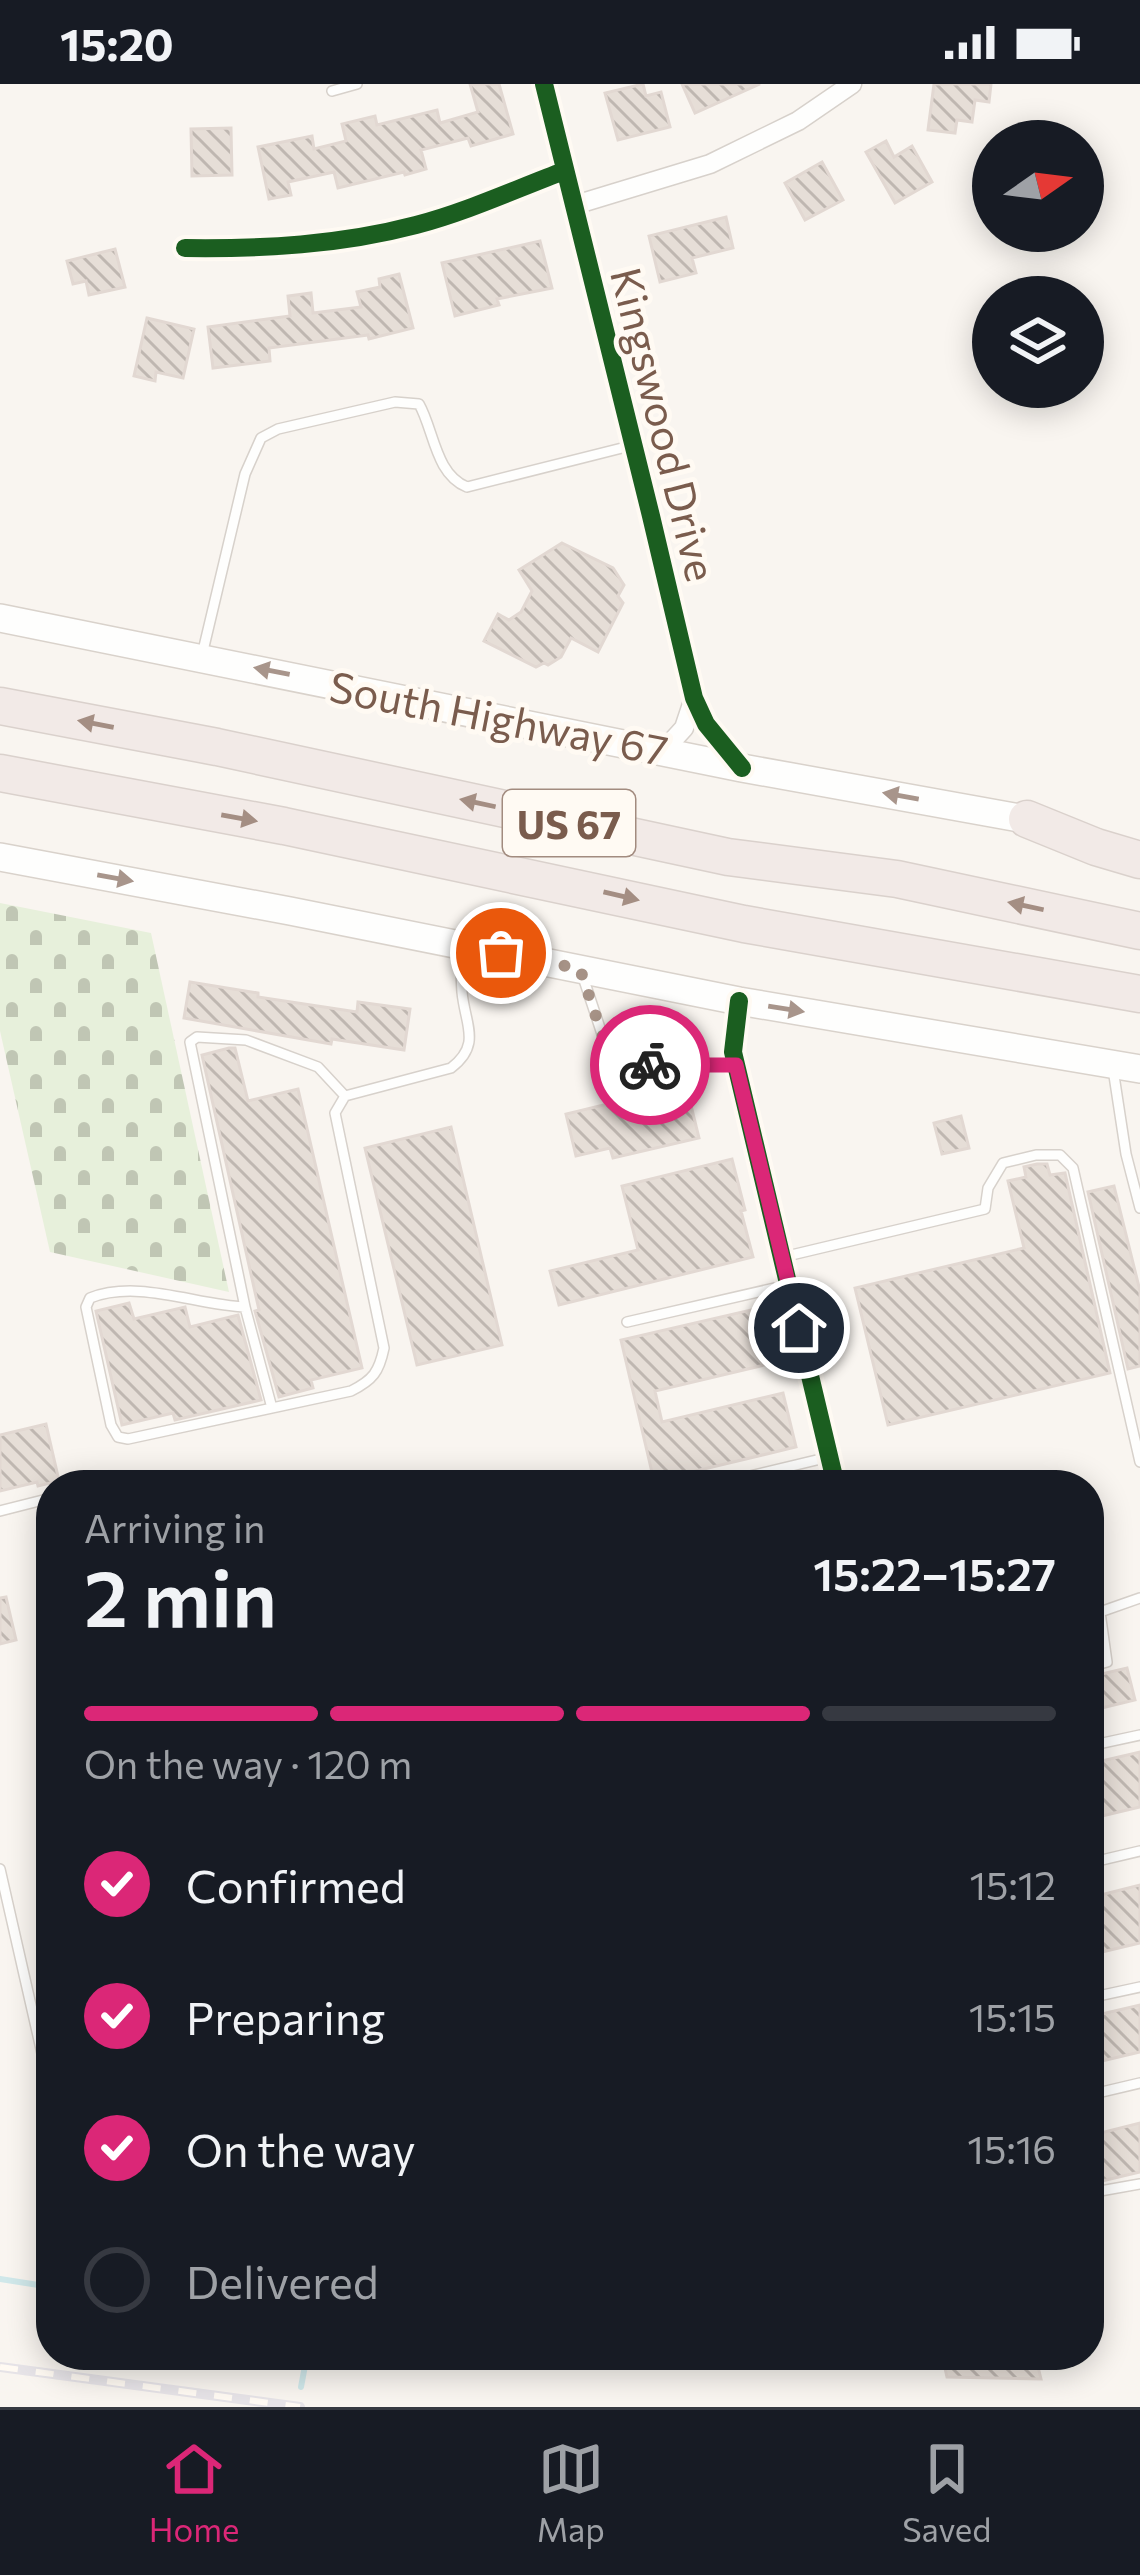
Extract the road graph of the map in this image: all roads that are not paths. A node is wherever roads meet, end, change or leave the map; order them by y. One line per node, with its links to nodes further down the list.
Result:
1 (357, 84): 4 (lane)
2 (544, 84): 5 (street, Kingswood Drive)
3 (852, 84): 6 (street)
4 (332, 91)
5 (564, 171): 6 (street, Kingswood Drive); 7 (street)
6 (575, 205): 8 (street, Kingswood Drive)
7 (185, 248)
8 (634, 445): 10 (lane); 11 (street, Kingswood Drive)
9 (0, 618): 10 (main road, South Highway 67)
10 (201, 657): 13 (main road, South Highway 67, one-way to 10)
11 (694, 698): 13 (street); 14 (street, Kingswood Drive)
12 (0, 706): 20 (highway, US 67, one-way to 12)
13 (664, 750): 14 (main road, South Highway 67)
14 (742, 768): 16 (main road, South Highway 67, one-way to 14)
15 (0, 773): 23 (highway, US 67, one-way to 23)
16 (1027, 819): 17 (main road, South Highway 67); 19 (highway)
17 (1140, 841)
18 (0, 857): 21 (main road, one-way to 21)
19 (1140, 860)
20 (1140, 931)
21 (461, 945): 22 (main road); 27 (lane)
22 (580, 969): 24 (main road); 25 (lane)
23 (1140, 994)
24 (740, 1001): 25 (street); 26 (main road, one-way to 26)
25 (736, 1065): 29 (street)
26 (1126, 1066): 28 (lane)
27 (345, 1096): 31 (lane); 33 (lane)
28 (1140, 1208)
29 (782, 1257): 30 (street); 35 (lane)
30 (788, 1285): 32 (lane); 34 (street)
31 (245, 1307): 33 (lane); 33 (lane)
32 (627, 1322)
33 (272, 1408)
34 (829, 1457): 36 (lane); 37 (street)
35 (1140, 1462)
36 (775, 1470)
37 (832, 1470)
38 (36, 1502): 39 (lane)
39 (0, 1511)
40 (1140, 1598): 41 (lane)
41 (1104, 1611)
42 (1140, 1735): 43 (lane)
43 (1104, 1743)
44 (1140, 1851): 45 (lane)
45 (1104, 1859)
46 (0, 1869): 49 (lane)
47 (1140, 1987): 48 (lane)
48 (1104, 1995)
49 (36, 2027)
50 (1140, 2083): 51 (lane)
51 (1104, 2091)
52 (1140, 2184): 53 (lane)
53 (1104, 2190)

